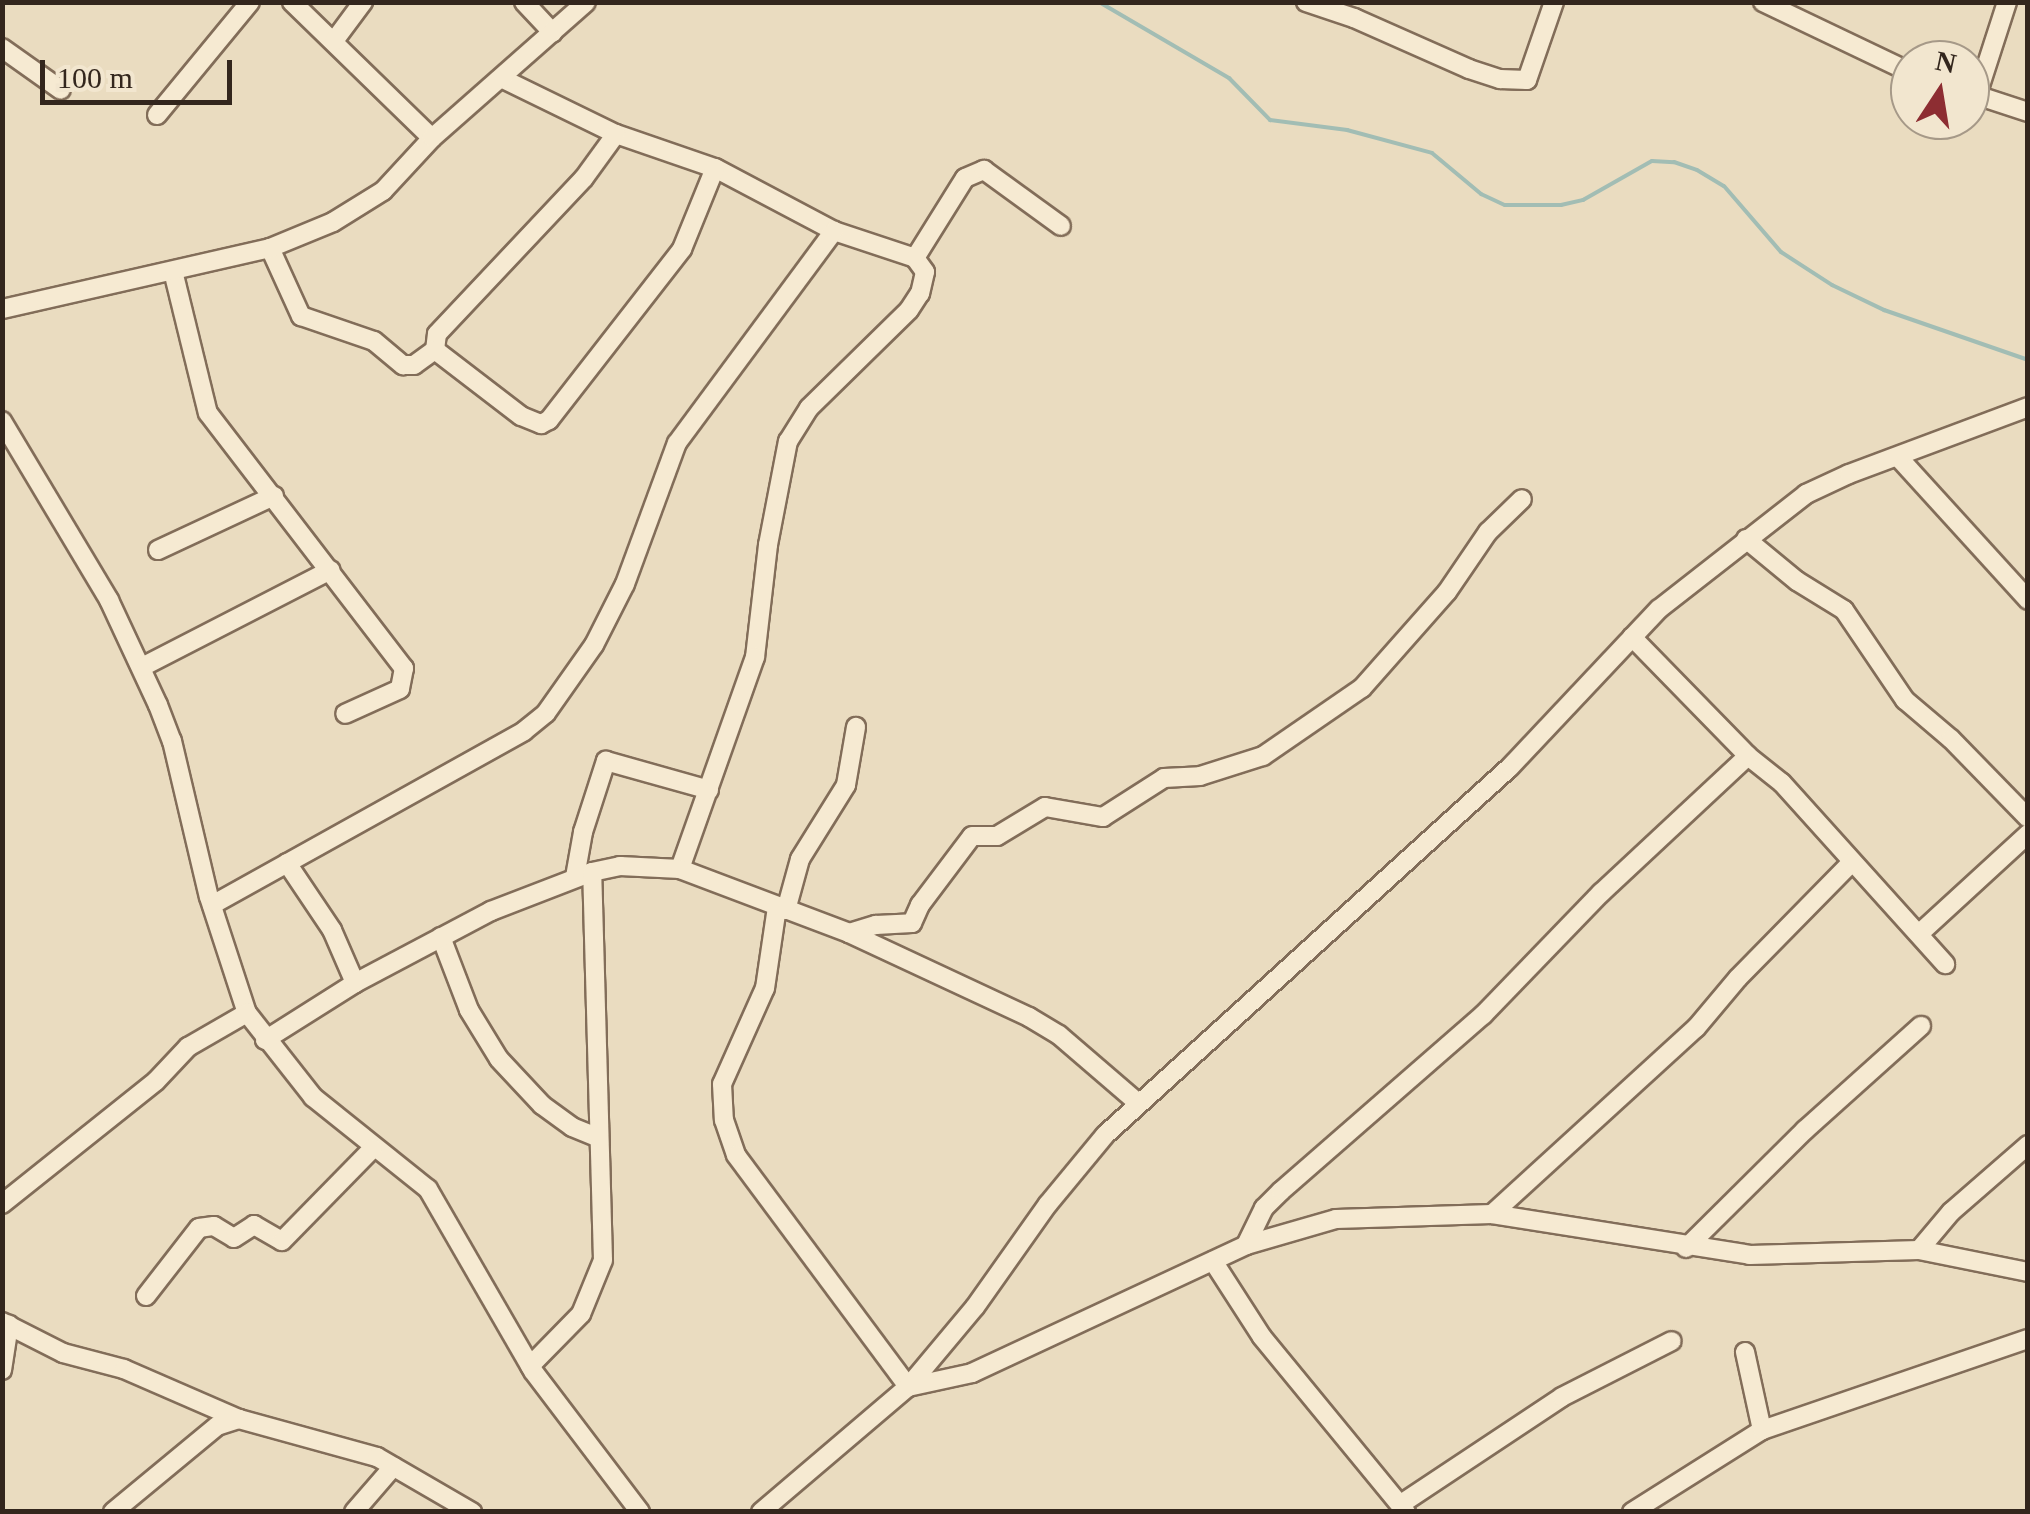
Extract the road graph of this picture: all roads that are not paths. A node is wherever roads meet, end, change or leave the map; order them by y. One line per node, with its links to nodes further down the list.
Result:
1 (250, 2): 19 (street)
2 (292, 2): 11 (street)
3 (363, 2): 11 (street)
4 (524, 2): 10 (street)
5 (586, 2): 10 (street)
6 (1306, 2): 7 (street)
7 (1554, 2)
8 (1763, 2): 14 (street)
9 (2008, 2): 13 (street)
10 (553, 33): 15 (street)
11 (334, 41): 21 (street)
12 (2, 48): 16 (street)
13 (1990, 51)
14 (1890, 62)
15 (503, 79): 20 (street); 21 (street)
16 (60, 90)
17 (1990, 99): 18 (street)
18 (2028, 112)
19 (157, 114)
20 (616, 134): 22 (street); 29 (street)
21 (432, 138): 25 (street)
22 (715, 168): 24 (street); 29 (street)
23 (1061, 226): 26 (street)
24 (834, 231): 26 (street); 47 (street)
25 (270, 248): 27 (street); 29 (street)
26 (915, 258): 44 (street)
27 (173, 272): 28 (street); 33 (street)
28 (2, 309)
29 (435, 350)
30 (2028, 408): 32 (street)
31 (2, 421): 40 (street)
32 (1899, 458): 35 (street); 38 (street)
33 (274, 496): 36 (street); 37 (street)
34 (1522, 498): 53 (street)
35 (1746, 539): 39 (street); 45 (street)
36 (158, 550)
37 (331, 570): 40 (street); 41 (street)
38 (2028, 600)
39 (1632, 637): 43 (street); 61 (street)
40 (142, 666): 51 (street)
41 (345, 714)
42 (856, 726): 52 (street)
43 (1748, 756): 48 (street); 67 (street)
44 (709, 790): 49 (street); 50 (street)
45 (2028, 818)
46 (2028, 834): 54 (street)
47 (287, 863): 51 (street); 57 (street)
48 (1851, 863): 54 (street); 66 (street)
49 (680, 869): 50 (street); 52 (street)
50 (584, 875): 55 (street); 62 (street)
51 (212, 905): 58 (street)
52 (781, 908): 53 (street); 79 (street)
53 (850, 933): 61 (street)
54 (1920, 934): 56 (street)
55 (441, 937): 57 (street); 62 (street)
56 (1945, 964)
57 (354, 983): 60 (street)
58 (248, 1013): 60 (street); 65 (street)
59 (1921, 1026): 68 (street)
60 (265, 1040): 64 (street)
61 (1138, 1103): 79 (street)
62 (599, 1138): 77 (street)
63 (2028, 1145): 69 (street)
64 (373, 1148): 72 (street); 77 (street)
65 (2, 1204)
66 (1492, 1214): 67 (street); 68 (street)
67 (1246, 1245): 70 (street)
68 (1686, 1248): 69 (street)
69 (1920, 1250): 71 (street)
70 (1213, 1261): 79 (street); 83 (street)
71 (2028, 1272)
72 (146, 1296)
73 (6, 1324): 78 (street); 80 (street)
74 (2028, 1339): 81 (street)
75 (1672, 1341): 83 (street)
76 (1745, 1352): 81 (street)
77 (530, 1366): 87 (street)
78 (2, 1370)
79 (908, 1387): 88 (street)
80 (238, 1419): 82 (street); 84 (street)
81 (1762, 1430): 89 (street)
82 (393, 1467): 85 (street); 86 (street)
83 (1403, 1508)
84 (113, 1512)
85 (354, 1512)
86 (472, 1512)
87 (640, 1512)
88 (760, 1512)
89 (1632, 1512)

